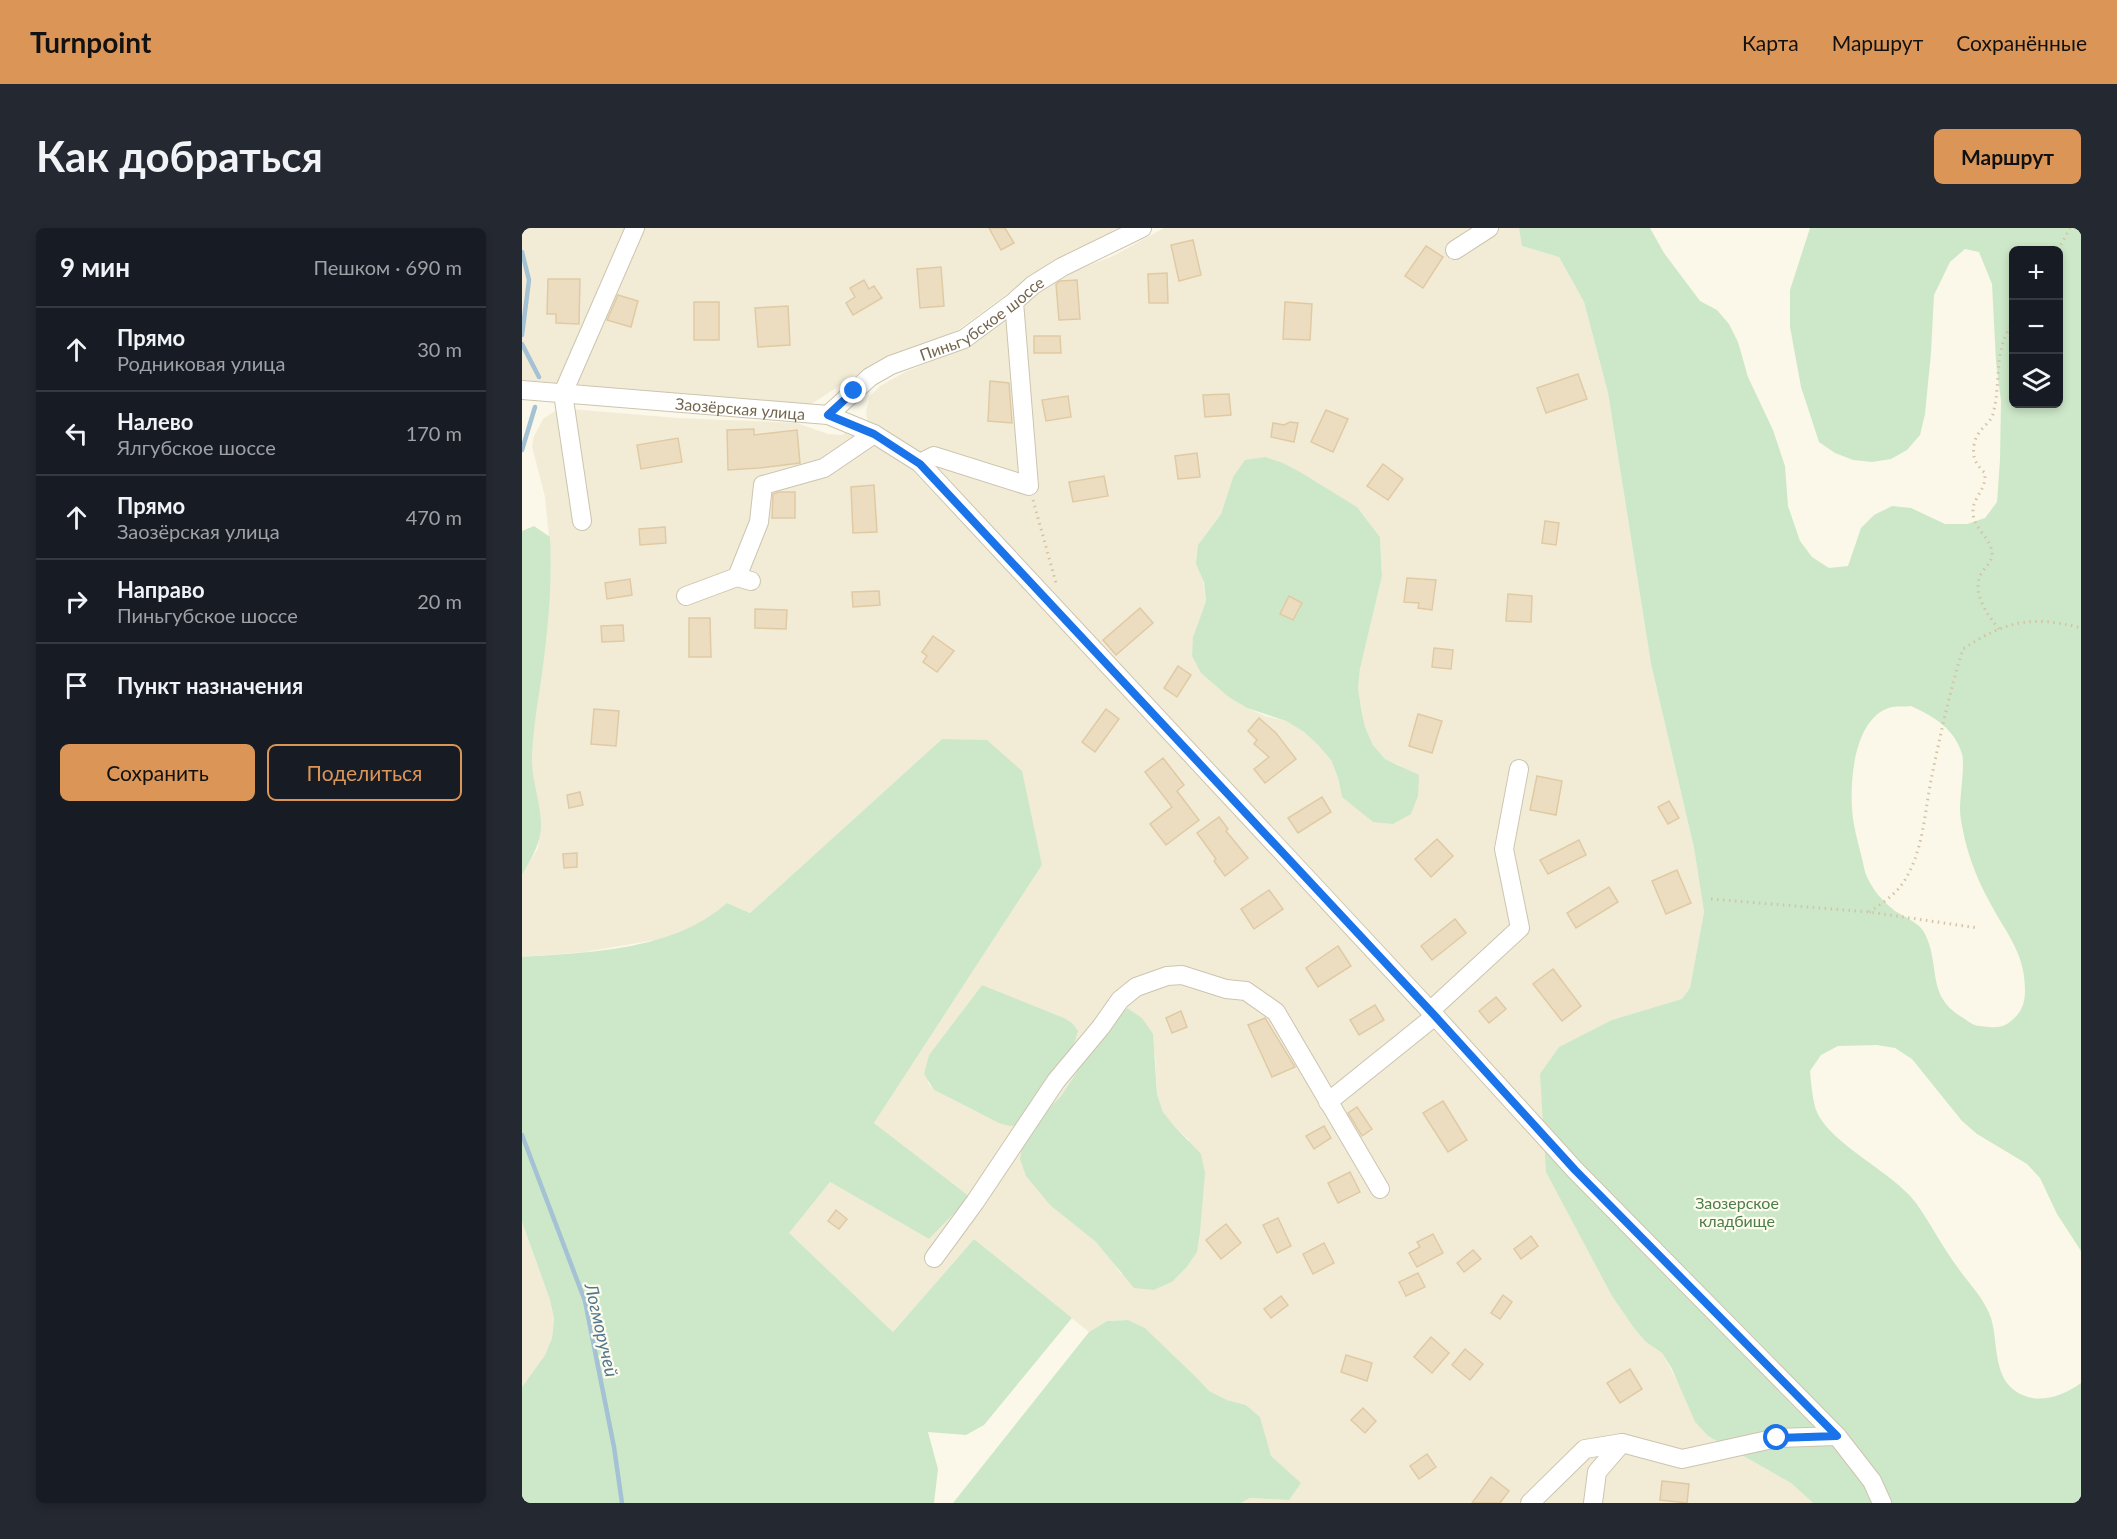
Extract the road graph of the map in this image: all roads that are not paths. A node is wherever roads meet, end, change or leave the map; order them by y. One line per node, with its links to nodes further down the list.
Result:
1 (635, 228): 7 (street)
2 (1142, 228): 5 (street, Пиньгубское шоссе)
3 (1489, 228): 4 (street)
4 (1455, 250)
5 (1014, 302): 8 (street, Пиньгубское шоссе); 10 (street)
6 (522, 390): 7 (street, Заозёрская улица)
7 (563, 393): 8 (street, Заозёрская улица); 11 (street)
8 (828, 415): 9 (street, Заозёрская улица)
9 (874, 434): 10 (street, Заозёрская улица); 12 (street)
10 (920, 464): 14 (street, Заозёрская улица)
11 (582, 521)
12 (686, 596)
13 (1519, 769): 14 (street)
14 (1432, 1013): 15 (street); 18 (street, Заозёрская улица)
15 (1328, 1102): 16 (street); 17 (street)
16 (1380, 1189)
17 (934, 1258)
18 (1837, 1436): 19 (street); 22 (street, Заозёрская улица)
19 (1622, 1443): 20 (street); 21 (street)
20 (1530, 1503)
21 (1593, 1503)
22 (1882, 1503)

